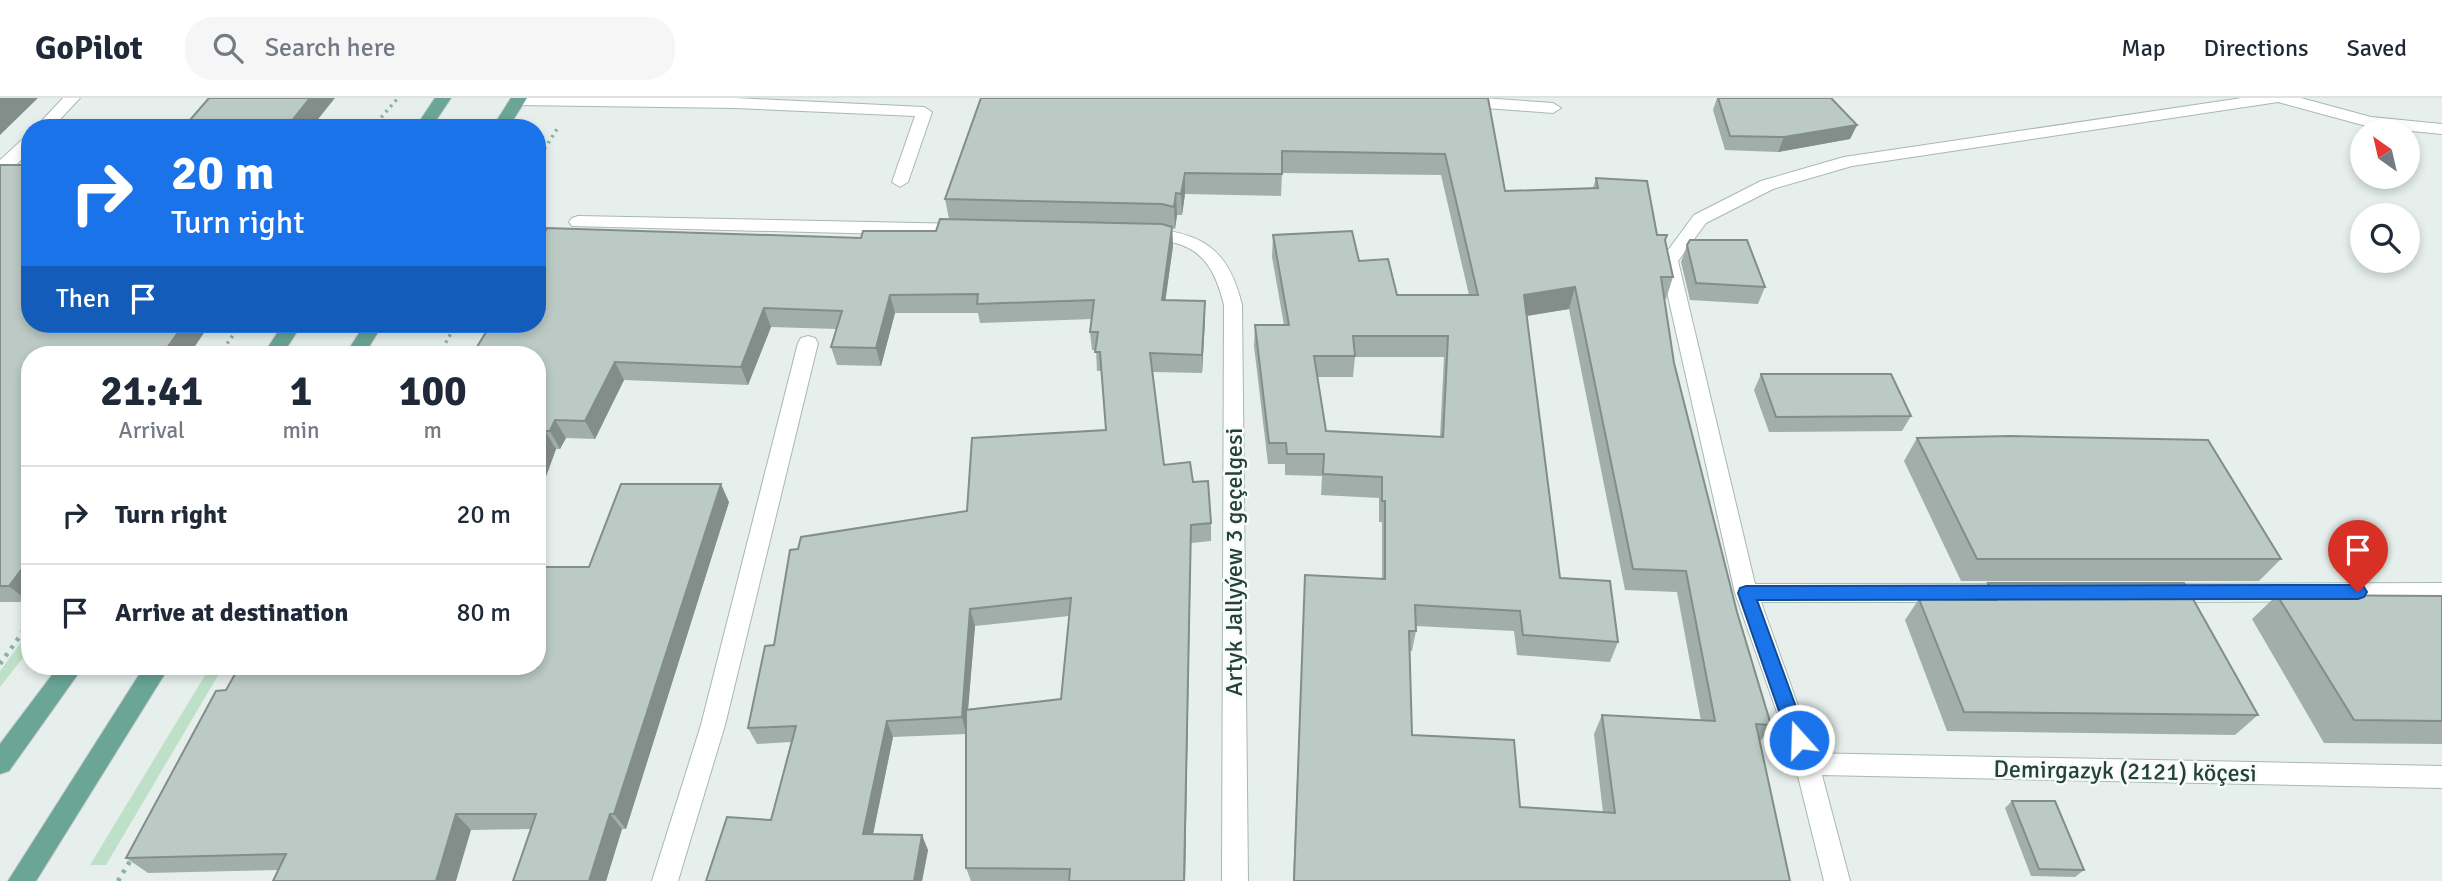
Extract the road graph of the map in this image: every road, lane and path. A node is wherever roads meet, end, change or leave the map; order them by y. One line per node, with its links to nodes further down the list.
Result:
1 (72, 98): 9 (street)
2 (398, 98): 10 (path)
3 (443, 98): 11 (main road)
4 (1417, 98): 8 (street)
5 (2274, 98): 22 (street)
6 (2283, 98): 13 (street)
7 (519, 99): 12 (main road); 16 (street)
8 (1553, 108)
9 (52, 119)
10 (380, 119)
11 (429, 119)
12 (506, 119)
13 (2442, 129)
14 (21, 150): 15 (street)
15 (0, 165)
16 (900, 182)
17 (578, 222): 18 (street)
18 (982, 231)
19 (1122, 233): 36 (street, Artyk Jallyýew 3 geçelgesi)
20 (808, 343): 35 (street)
21 (2442, 592): 24 (street)
22 (1746, 593): 23 (street); 30 (street)
23 (2025, 593)
24 (2136, 593)
25 (21, 635): 26 (path)
26 (0, 664)
27 (65, 675): 29 (main road)
28 (152, 675): 33 (main road)
29 (0, 764)
30 (1807, 764): 31 (street, Demirgazyk (2121) köçesi); 37 (street)
31 (2442, 777)
32 (139, 845): 34 (path)
33 (21, 881)
34 (118, 881)
35 (665, 881)
36 (1235, 881)
37 (1836, 881)

